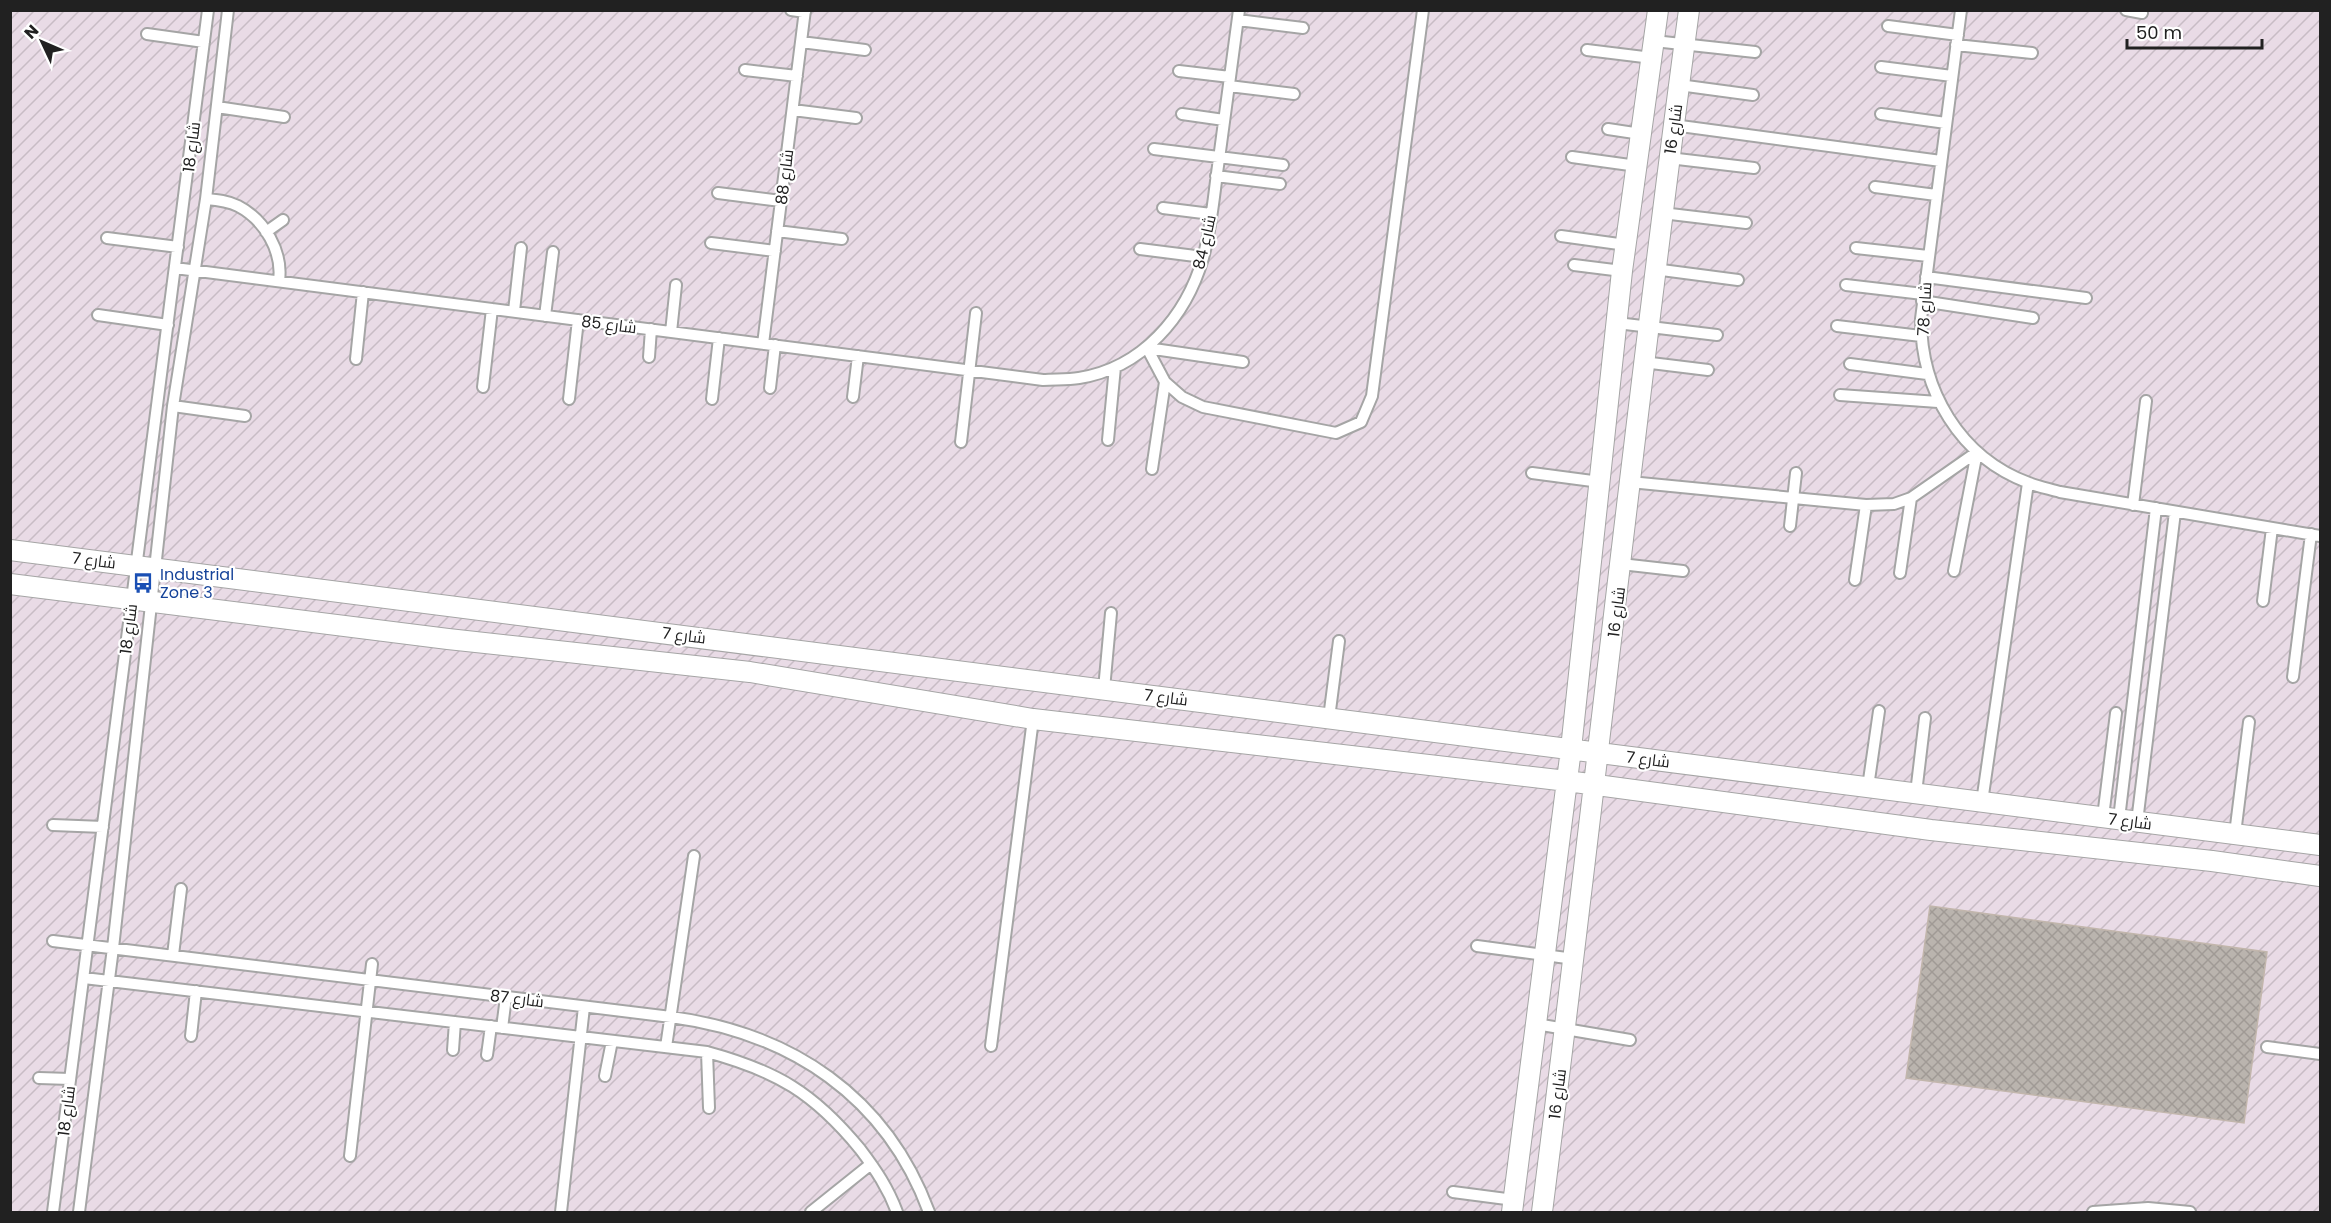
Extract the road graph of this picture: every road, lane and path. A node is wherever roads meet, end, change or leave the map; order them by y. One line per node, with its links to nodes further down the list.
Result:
1 (208, 10): 16 (lane, شارع 18)
2 (228, 10): 33 (lane, شارع 18)
3 (790, 10): 9 (lane)
4 (1423, 10): 122 (lane)
5 (1658, 10): 21 (street, شارع 16)
6 (1689, 10): 18 (street, شارع 16)
7 (1961, 10): 15 (lane, شارع 78)
8 (2126, 10): 10 (lane)
9 (805, 11): 17 (lane, شارع 88)
10 (2142, 12)
11 (1238, 15): 13 (lane); 29 (lane, شارع 84)
12 (1888, 26): 15 (lane)
13 (1303, 28)
14 (147, 34): 16 (lane)
15 (1957, 40): 23 (lane); 28 (lane, شارع 78)
16 (204, 42): 71 (lane, شارع 18)
17 (801, 42): 19 (lane); 27 (lane, شارع 88)
18 (1684, 44): 21 (lane); 22 (lane); 30 (street, شارع 16)
19 (865, 50)
20 (1587, 50): 21 (lane)
21 (1653, 50): 43 (street, شارع 16)
22 (1755, 52)
23 (2032, 53)
24 (1881, 67): 28 (lane)
25 (745, 70): 27 (lane)
26 (1179, 71): 29 (lane)
27 (797, 76): 34 (lane, شارع 88)
28 (1952, 76): 40 (lane, شارع 78)
29 (1229, 82): 31 (lane); 39 (lane, شارع 84)
30 (1679, 85): 32 (lane); 41 (street, شارع 16)
31 (1294, 94)
32 (1754, 95)
33 (217, 107): 37 (lane); 57 (lane, شارع 18)
34 (793, 110): 38 (lane); 58 (lane, شارع 88)
35 (1182, 114): 39 (lane)
36 (1881, 114): 40 (lane)
37 (284, 117)
38 (856, 118)
39 (1224, 120): 45 (lane, شارع 84)
40 (1946, 123): 48 (lane, شارع 78)
41 (1673, 125): 47 (street, شارع 16); 48 (lane)
42 (1608, 129): 43 (lane)
43 (1641, 134): 50 (street, شارع 16)
44 (1155, 149): 45 (lane)
45 (1219, 157): 49 (lane); 52 (lane, شارع 84)
46 (1572, 157): 50 (lane)
47 (1669, 158): 51 (lane); 60 (street, شارع 16)
48 (1941, 161): 56 (lane, شارع 78)
49 (1283, 165)
50 (1637, 165): 70 (street, شارع 16)
51 (1754, 168)
52 (1216, 176): 53 (lane); 61 (lane, شارع 84)
53 (1280, 184)
54 (1875, 187): 56 (lane)
55 (718, 193): 58 (lane)
56 (1936, 195): 77 (lane, شارع 78)
57 (206, 199): 65 (lane); 82 (lane, شارع 18)
58 (781, 201): 64 (lane, شارع 88)
59 (1163, 208): 61 (lane)
60 (1662, 213): 63 (lane); 81 (street, شارع 16)
61 (1211, 214): 78 (lane, شارع 84)
62 (283, 220): 65 (lane)
63 (1746, 223)
64 (777, 231): 68 (lane); 75 (lane, شارع 88)
65 (266, 232): 86 (lane)
66 (1561, 236): 70 (lane)
67 (107, 238): 71 (lane)
68 (842, 239)
69 (711, 243): 75 (lane)
70 (1626, 245): 83 (street, شارع 16)
71 (178, 247): 80 (lane, شارع 18)
72 (521, 248): 93 (lane)
73 (1856, 248): 77 (lane)
74 (1140, 249): 78 (lane)
75 (775, 251): 108 (lane, شارع 88)
76 (553, 252): 96 (lane)
77 (1928, 256): 84 (lane, شارع 78)
78 (1203, 257): 110 (lane, شارع 84)
79 (1574, 265): 83 (lane)
80 (175, 268): 82 (lane, شارع 85); 100 (lane, شارع 18)
81 (1654, 269): 85 (lane); 102 (street, شارع 16)
82 (194, 270): 86 (lane, شارع 85); 131 (lane, شارع 18)
83 (1622, 271): 99 (street, شارع 16)
84 (1926, 276): 90 (lane, شارع 78); 91 (lane)
85 (1738, 280)
86 (279, 281): 89 (lane, شارع 85)
87 (676, 285): 104 (lane)
88 (1846, 285): 90 (lane)
89 (363, 292): 92 (lane, شارع 85); 113 (lane)
90 (1923, 298): 97 (lane); 106 (lane, شارع 78)
91 (2086, 298)
92 (492, 309): 93 (lane, شارع 85); 123 (lane)
93 (514, 311): 96 (lane, شارع 85)
94 (976, 313): 118 (lane)
95 (98, 315): 100 (lane)
96 (545, 316): 98 (lane, شارع 85)
97 (2033, 318)
98 (578, 320): 103 (lane, شارع 85); 127 (lane)
99 (1617, 323): 102 (lane); 139 (street, شارع 16)
100 (168, 325): 153 (lane, شارع 18)
101 (1837, 326): 106 (lane)
102 (1647, 327): 105 (lane); 115 (street, شارع 16)
103 (651, 329): 104 (lane, شارع 85); 112 (lane)
104 (671, 332): 107 (lane, شارع 85)
105 (1717, 336)
106 (1921, 336): 120 (lane, شارع 78)
107 (719, 338): 108 (lane, شارع 85); 128 (lane)
108 (764, 344): 109 (lane, شارع 85)
109 (775, 345): 111 (lane, شارع 85); 124 (lane)
110 (1147, 348): 114 (lane); 117 (lane, شارع 84); 122 (lane)
111 (858, 356): 118 (lane, شارع 85); 126 (lane)
112 (649, 357)
113 (356, 359)
114 (1243, 362)
115 (1643, 362): 119 (lane); 140 (street, شارع 16)
116 (1850, 364): 120 (lane)
117 (1115, 367): 121 (lane, شارع 84); 133 (lane)
118 (969, 370): 121 (lane, شارع 85); 134 (lane)
119 (1708, 370)
120 (1927, 374): 130 (lane, شارع 78)
121 (1042, 380)
122 (1165, 382): 136 (lane)
123 (483, 387)
124 (770, 388)
125 (1840, 395): 130 (lane)
126 (853, 397)
127 (569, 399)
128 (712, 399)
129 (2146, 401): 145 (lane)
130 (1938, 402): 135 (lane, شارع 78)
131 (173, 406): 132 (lane); 153 (lane, شارع 18)
132 (245, 416)
133 (1108, 440)
134 (961, 442)
135 (1977, 452): 141 (lane, شارع 78); 143 (lane); 154 (lane)
136 (1152, 469)
137 (1532, 473): 139 (lane)
138 (1796, 474): 142 (lane)
139 (1600, 482): 159 (street, شارع 16)
140 (1630, 482): 142 (lane); 152 (street, شارع 16)
141 (2028, 483): 145 (lane, شارع 78); 179 (lane)
142 (1793, 497): 144 (lane); 148 (lane)
143 (1911, 498): 144 (lane); 156 (lane)
144 (1866, 505): 157 (lane)
145 (2133, 505): 146 (lane, شارع 78)
146 (2157, 508): 147 (lane, شارع 78); 180 (lane)
147 (2175, 512): 149 (lane, شارع 78); 180 (lane)
148 (1790, 526)
149 (2272, 528): 150 (lane, شارع 78); 162 (lane)
150 (2316, 535): 165 (lane)
151 (10, 550): 153 (street, شارع 7)
152 (1621, 564): 155 (lane); 160 (street, شارع 16)
153 (146, 566): 161 (lane, شارع 18); 161 (lane, شارع 18); 166 (street, شارع 7)
154 (1954, 571)
155 (1683, 572)
156 (1900, 573)
157 (1855, 580)
158 (10, 584): 161 (street, شارع 7)
159 (1589, 594): 160 (street); 173 (street, شارع 16)
160 (1617, 598): 174 (street, شارع 16)
161 (142, 599): 171 (street, شارع 7); 182 (lane, شارع 18); 191 (lane, شارع 18)
162 (2264, 601)
163 (1111, 613): 166 (lane)
164 (1339, 641): 169 (lane)
165 (2293, 677)
166 (1104, 689): 169 (street, شارع 7)
167 (1879, 711): 177 (lane)
168 (2115, 713): 180 (lane)
169 (1329, 718): 173 (street, شارع 7)
170 (1925, 718): 178 (lane)
171 (1033, 719): 175 (street, شارع 7); 212 (lane)
172 (2249, 722): 183 (lane)
173 (1571, 749): 174 (street, شارع 7); 175 (street, شارع 16)
174 (1598, 752): 176 (street, شارع 16); 177 (street, شارع 7)
175 (1567, 781): 176 (street, شارع 7); 193 (street, شارع 16)
176 (1594, 784): 186 (street, شارع 7); 194 (street, شارع 16)
177 (1868, 787): 178 (street, شارع 7)
178 (1916, 793): 179 (street, شارع 7)
179 (1982, 802): 180 (street, شارع 7)
180 (2120, 819): 183 (street, شارع 7)
181 (53, 825): 182 (lane)
182 (103, 827): 189 (lane, شارع 18)
183 (2235, 834): 184 (street, شارع 7)
184 (2320, 845)
185 (694, 855): 203 (lane)
186 (2320, 876)
187 (181, 890): 192 (lane)
188 (53, 941): 189 (lane, شارع 87)
189 (88, 944): 191 (lane, شارع 87); 196 (lane, شارع 18)
190 (1478, 946): 193 (lane)
191 (113, 948): 192 (lane, شارع 87); 198 (lane, شارع 18)
192 (173, 955): 197 (lane, شارع 87)
193 (1545, 955): 194 (lane); 205 (street, شارع 16)
194 (1574, 959): 207 (street, شارع 16)
195 (372, 964): 197 (lane)
196 (84, 978): 198 (lane, شارع 87); 221 (lane, شارع 18)
197 (370, 980): 200 (lane, شارع 87); 202 (lane)
198 (108, 981): 199 (lane, شارع 87); 228 (lane, شارع 18)
199 (196, 991): 202 (lane, شارع 87); 208 (lane)
200 (506, 997): 201 (lane, شارع 87); 206 (lane)
201 (584, 1007): 203 (lane, شارع 87); 209 (lane)
202 (366, 1012): 204 (lane, شارع 87); 223 (lane)
203 (671, 1017): 213 (lane); 232 (lane, شارع 87)
204 (455, 1022): 206 (lane, شارع 87); 215 (lane)
205 (1536, 1024): 207 (lane); 226 (street, شارع 16)
206 (496, 1027): 209 (lane, شارع 87); 218 (lane)
207 (1565, 1029): 210 (lane); 233 (street, شارع 16)
208 (191, 1036)
209 (580, 1037): 211 (lane, شارع 87); 229 (lane)
210 (1630, 1040)
211 (612, 1041): 213 (lane, شارع 87); 219 (lane)
212 (991, 1046)
213 (666, 1047): 216 (lane, شارع 87)
214 (2266, 1047): 217 (lane)
215 (453, 1050)
216 (707, 1052): 222 (lane); 224 (lane, شارع 87)
217 (2320, 1054)
218 (487, 1055)
219 (604, 1076)
220 (39, 1078): 221 (lane)
221 (70, 1079): 227 (lane, شارع 18)
222 (709, 1108)
223 (350, 1156)
224 (871, 1164): 230 (lane); 231 (lane, شارع 87)
225 (1453, 1192): 226 (lane)
226 (1513, 1206)
227 (53, 1212)
228 (79, 1212)
229 (561, 1212)
230 (811, 1212)
231 (897, 1212)
232 (928, 1212)
233 (1542, 1212)
234 (2093, 1212): 235 (lane)
235 (2190, 1212)

